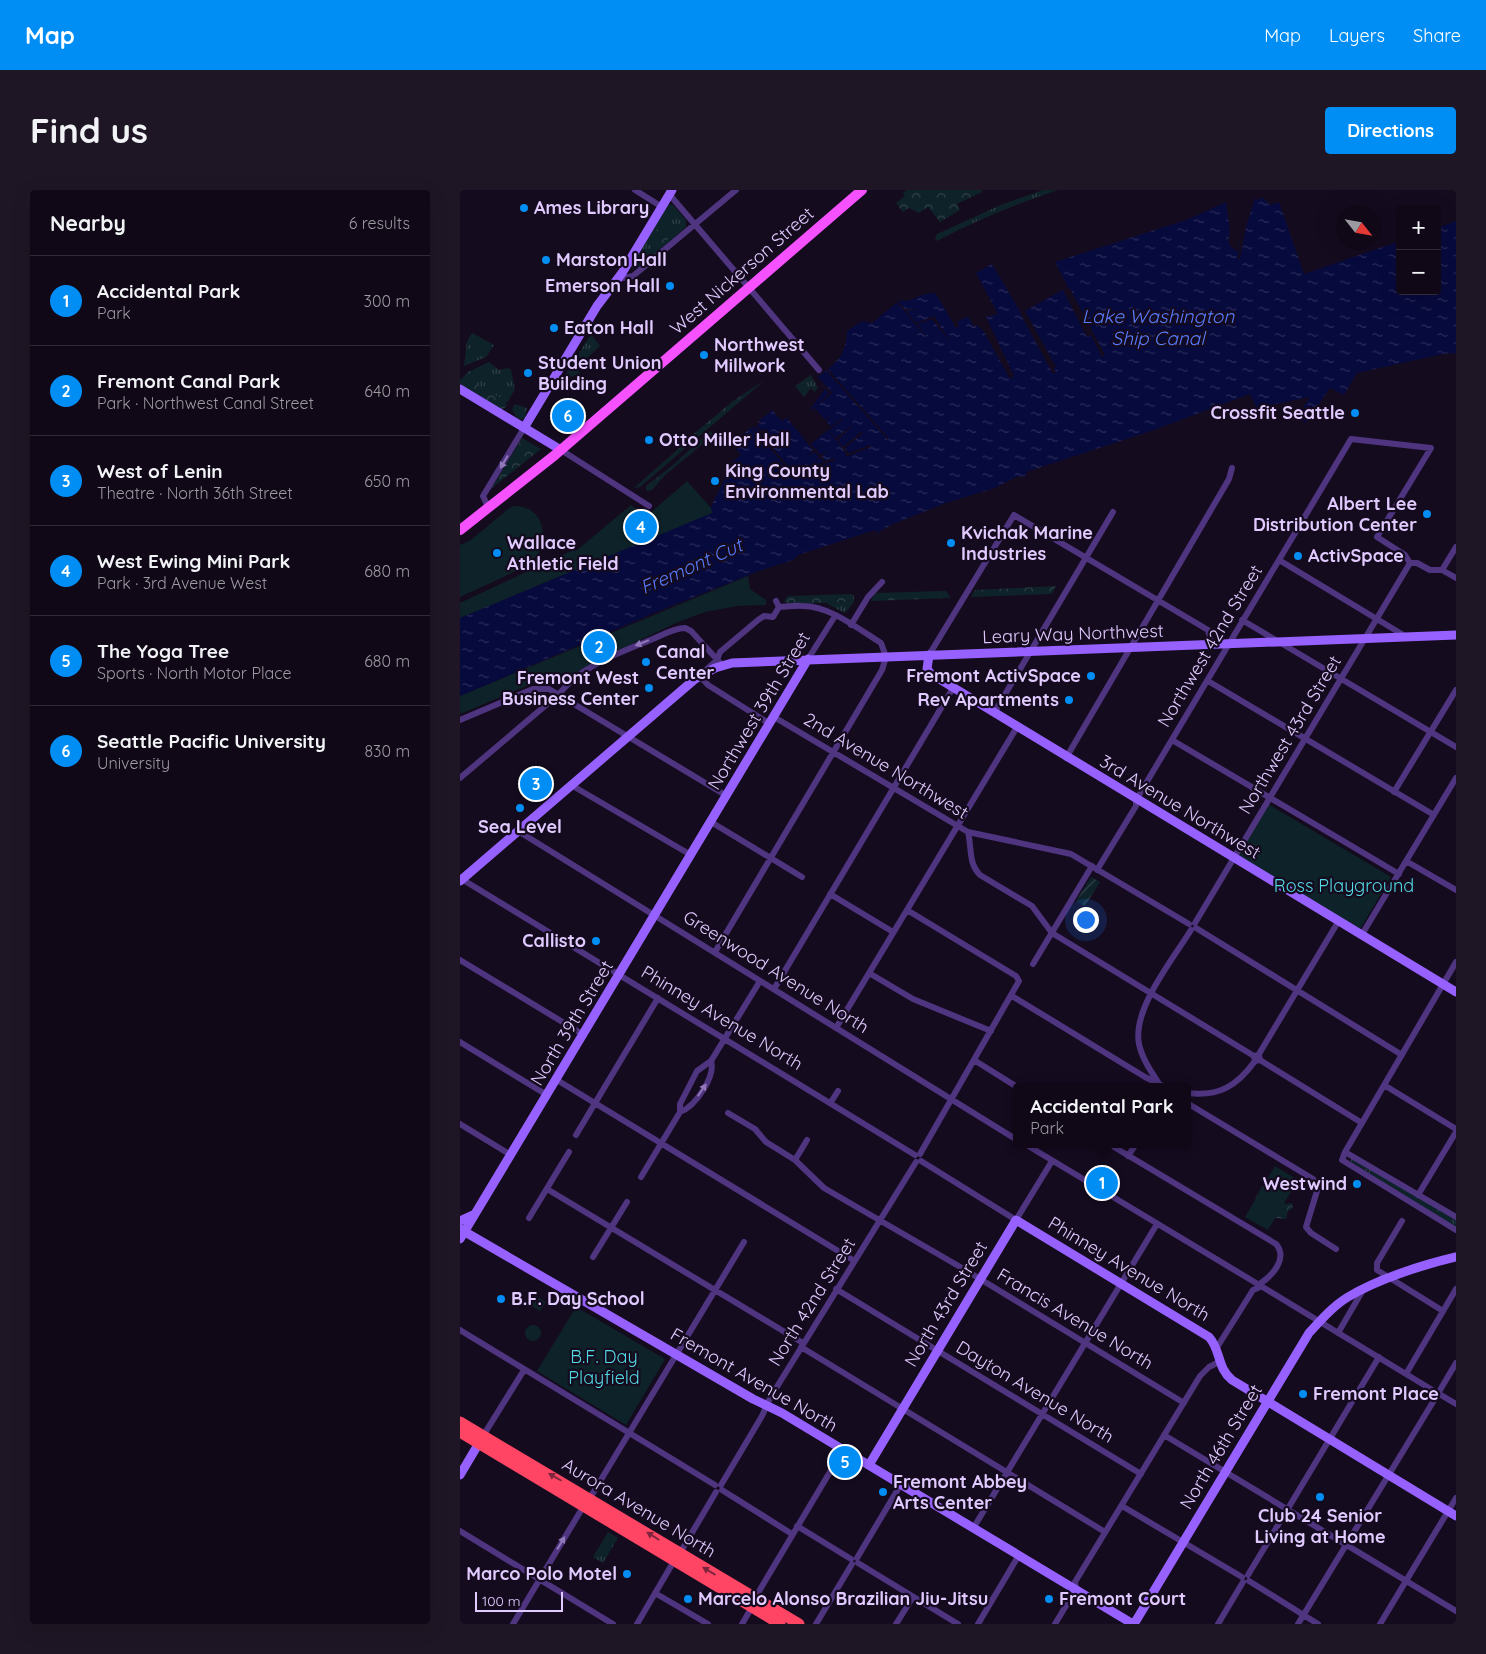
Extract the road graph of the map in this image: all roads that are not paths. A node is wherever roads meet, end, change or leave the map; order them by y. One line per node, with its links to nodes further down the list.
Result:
1 (635, 190): 5 (street)
2 (736, 190): 6 (street)
3 (862, 190): 8 (main road, West Nickerson Street)
4 (670, 192): 5 (main road); 6 (street)
5 (662, 206): 7 (main road)
6 (694, 224): 7 (street); 8 (street)
7 (618, 279): 11 (main road)
8 (748, 288): 9 (street); 12 (main road, West Nickerson Street)
9 (819, 370)
10 (460, 390): 11 (main road)
11 (524, 428): 12 (main road); 15 (street, one-way to 15)
12 (560, 450): 14 (street); 15 (main road, West Nickerson Street)
13 (1232, 468): 25 (street)
14 (649, 506)
15 (489, 509): 17 (main road, West Nickerson Street)
16 (1112, 512): 19 (street)
17 (460, 530)
18 (1456, 547): 22 (street)
19 (1086, 558): 25 (street); 37 (street); 38 (street)
20 (1278, 560): 21 (street, Northwest 42nd Street); 27 (street); 28 (street, Northwest 42nd Street)
21 (1410, 563): 22 (street); 27 (street, Northwest 43rd Street)
22 (1442, 570): 23 (street)
23 (1456, 578)
24 (882, 582): 29 (street)
25 (1158, 601): 34 (street); 36 (street)
26 (834, 616): 29 (street); 40 (street, Northwest 39th Street); 41 (street)
27 (1377, 619): 31 (street); 32 (street, Northwest 43rd Street)
28 (1242, 620): 33 (street); 35 (street, Northwest 42nd Street)
29 (851, 625): 39 (street)
30 (1456, 635): 31 (main road, Leary Way Northwest)
31 (1406, 637): 32 (main road, Leary Way Northwest)
32 (1365, 639): 33 (main road, Leary Way Northwest); 43 (street, Northwest 43rd Street)
33 (1282, 644): 35 (main road, Leary Way Northwest); 43 (street)
34 (1212, 645): 35 (main road, Leary Way Northwest); 36 (main road, Leary Way Northwest)
35 (1230, 645): 44 (street, Northwest 42nd Street)
36 (1131, 648): 37 (main road, Leary Way Northwest); 58 (street)
37 (1029, 652): 38 (main road, Leary Way Northwest); 48 (street)
38 (929, 655): 39 (main road, Leary Way Northwest); 45 (main road, 3rd Avenue Northwest)
39 (886, 657): 40 (main road, Leary Way Northwest); 57 (street)
40 (808, 659): 41 (main road, Leary Way Northwest); 50 (main road, Northwest 39th Street)
41 (720, 663): 42 (main road, Leary Way Northwest); 47 (street, one-way to 47)
42 (698, 678): 50 (street, 2nd Avenue Northwest); 53 (main road, Leary Way Northwest)
43 (1341, 679): 52 (street); 54 (street, Northwest 43rd Street)
44 (1208, 681): 54 (street); 55 (street, Northwest 42nd Street)
45 (953, 688): 48 (main road, 3rd Avenue Northwest); 62 (street)
46 (1456, 690): 52 (street)
47 (559, 694): 49 (street); 53 (street); 59 (street)
48 (994, 713): 51 (main road, 3rd Avenue Northwest)
49 (460, 720)
50 (772, 720): 57 (street, 2nd Avenue Northwest); 65 (main road, Northwest 39th Street)
51 (1017, 727): 58 (main road, 3rd Avenue Northwest); 70 (street)
52 (1430, 732): 56 (street); 64 (street)
53 (629, 736): 61 (main road, Leary Way Northwest); 65 (street)
54 (1305, 739): 64 (street); 66 (street, Northwest 43rd Street)
55 (1172, 740): 66 (street); 67 (street, Northwest 42nd Street)
56 (1456, 747)
57 (833, 752): 62 (street, 2nd Avenue Northwest); 74 (street)
58 (1066, 758): 67 (main road, 3rd Avenue Northwest)
59 (460, 778)
60 (1456, 778): 63 (street)
61 (571, 785): 71 (main road, Leary Way Northwest); 73 (street)
62 (892, 789): 70 (street, 2nd Avenue Northwest); 82 (street)
63 (1453, 789): 68 (street)
64 (1394, 792): 68 (street)
65 (727, 796): 69 (main road, Northwest 39th Street)
66 (1269, 798): 75 (street, Northwest 43rd Street); 78 (street)
67 (1136, 800): 75 (main road, 3rd Avenue Northwest); 77 (street, Northwest 42nd Street)
68 (1434, 815): 76 (street)
69 (711, 822): 73 (main road, North 39th Street); 74 (street)
70 (957, 827): 72 (street, 2nd Avenue Northwest); 83 (street)
71 (518, 831): 80 (main road, Leary Way Northwest); 84 (street, Greenwood Avenue North)
72 (968, 832): 77 (street); 88 (street, 2nd Avenue Northwest)
73 (691, 855): 84 (main road, North 39th Street)
74 (771, 858): 79 (street); 90 (street)
75 (1233, 858): 85 (main road, 3rd Avenue Northwest); 86 (street, Northwest 43rd Street)
76 (1406, 861): 78 (street); 81 (street)
77 (1095, 868): 86 (street); 88 (street, Northwest 42nd Street)
78 (1399, 874): 89 (street)
79 (802, 876)
80 (461, 880): 95 (street, Phinney Avenue North)
81 (1456, 890)
82 (830, 894): 87 (street); 98 (street)
83 (907, 910): 87 (street); 102 (street, North 42nd Street)
84 (656, 916): 90 (street, Greenwood Avenue North); 95 (main road, North 39th Street)
85 (1338, 922): 89 (main road, 3rd Avenue Northwest); 99 (street)
86 (1193, 926): 99 (street); 101 (street, Northwest 43rd Street)
87 (894, 932): 94 (street)
88 (1052, 933): 93 (street, Northwest 42nd Street); 101 (street, 2nd Avenue Northwest)
89 (1362, 936): 97 (main road, 3rd Avenue Northwest)
90 (715, 952): 96 (street, Greenwood Avenue North)
91 (460, 960): 106 (street)
92 (1456, 962): 97 (street)
93 (1033, 964)
94 (869, 973): 104 (street); 105 (street)
95 (619, 975): 103 (street, Phinney Avenue North); 106 (main road, North 39th Street)
96 (760, 981): 98 (street, Greenwood Avenue North); 107 (street)
97 (1443, 984): 100 (main road, 3rd Avenue Northwest); 109 (street)
98 (774, 989): 104 (street, Greenwood Avenue North)
99 (1296, 991): 109 (street); 110 (street)
100 (1456, 992)
101 (1151, 995): 110 (street, 2nd Avenue Northwest); 115 (street, Northwest 43rd Street)
102 (1012, 996): 105 (street, North 42nd Street); 114 (street)
103 (658, 998): 107 (street, Phinney Avenue North); 123 (street)
104 (836, 1028): 121 (street, Greenwood Avenue North)
105 (991, 1032): 111 (street, North 42nd Street)
106 (584, 1035): 113 (main road, North 39th Street)
107 (724, 1038): 112 (street); 122 (street, Phinney Avenue North)
108 (460, 1042): 120 (street)
109 (1402, 1055): 117 (street)
110 (1257, 1058): 119 (street); 127 (street, 2nd Avenue Northwest)
111 (974, 1060): 116 (street); 121 (street, North 42nd Street)
112 (711, 1061): 125 (street); 125 (street, one-way to 112)
113 (556, 1080): 120 (main road, North 39th Street); 123 (street)
114 (1154, 1083)
115 (1156, 1083)
116 (1013, 1084)
117 (1384, 1085): 127 (street); 129 (street)
118 (838, 1091): 122 (street)
119 (1191, 1094)
120 (547, 1095): 139 (main road, North 39th Street)
121 (952, 1099): 131 (street, Greenwood Avenue North); 141 (street, North 42nd Street)
122 (831, 1102): 141 (street, Phinney Avenue North)
123 (595, 1104): 130 (street); 133 (street)
124 (1191, 1105): 160 (street)
125 (680, 1112): 133 (street)
126 (728, 1112): 142 (street, Francis Avenue North)
127 (1362, 1123): 138 (street)
128 (460, 1124): 139 (street)
129 (1456, 1130): 146 (street)
130 (576, 1135)
131 (1013, 1137)
132 (806, 1140): 142 (street)
133 (662, 1144): 144 (street); 163 (street)
134 (1031, 1148): 143 (street)
135 (1119, 1148): 140 (street)
136 (1133, 1148): 140 (street)
137 (569, 1152): 145 (street)
138 (1344, 1152): 146 (street); 157 (street)
139 (511, 1155): 148 (main road, North 39th Street)
140 (1128, 1156): 167 (street)
141 (918, 1158): 151 (street, North 42nd Street); 152 (street, Phinney Avenue North)
142 (795, 1160): 151 (street, Francis Avenue North)
143 (1052, 1161): 152 (street, North 43rd Street); 155 (street)
144 (641, 1177)
145 (546, 1189): 150 (street); 156 (street)
146 (1418, 1195): 149 (street)
147 (627, 1202): 156 (street)
148 (475, 1214): 153 (main road); 158 (main road, North 39th Street)
149 (1456, 1217)
150 (529, 1218)
151 (881, 1220): 163 (street, North 42nd Street); 164 (street, Francis Avenue North)
152 (1016, 1220): 164 (main road, North 43rd Street); 166 (main road, Phinney Avenue North)
153 (460, 1221)
154 (1402, 1221): 165 (street)
155 (1157, 1224): 166 (street); 167 (street)
156 (610, 1227): 161 (street); 170 (street)
157 (1456, 1230)
158 (462, 1233): 180 (main road, Fremont Avenue North)
159 (744, 1242): 170 (street)
160 (1336, 1249)
161 (592, 1257)
162 (1456, 1257): 165 (main road, North 46th Street)
163 (853, 1260): 168 (street, North 42nd Street)
164 (980, 1278): 176 (street, Francis Avenue North); 179 (main road, North 43rd Street)
165 (1389, 1279): 171 (main road, North 46th Street); 172 (street)
166 (1121, 1284): 176 (street); 178 (main road, Phinney Avenue North)
167 (1258, 1285): 173 (street); 178 (street)
168 (836, 1289): 177 (street, North 42nd Street); 179 (street, Dayton Avenue North)
169 (1456, 1289): 172 (street)
170 (715, 1290): 177 (street); 180 (street)
171 (1363, 1290): 173 (main road, North 46th Street); 175 (street)
172 (1443, 1311): 185 (street)
173 (1319, 1321): 175 (street); 187 (main road, North 46th Street)
174 (460, 1330): 184 (street)
175 (1338, 1333): 181 (street)
176 (1085, 1343): 188 (street, Francis Avenue North); 192 (street)
177 (802, 1345): 190 (street, North 42nd Street); 191 (street)
178 (1216, 1349): 182 (main road, Phinney Avenue North)
179 (937, 1350): 191 (main road, North 43rd Street); 192 (street, Dayton Avenue North)
180 (676, 1354): 190 (main road, Fremont Avenue North); 195 (street)
181 (1379, 1358): 185 (street); 197 (street)
182 (1219, 1362): 187 (main road, Phinney Avenue North); 188 (street)
183 (1456, 1363): 186 (street)
184 (524, 1370): 195 (street); 198 (street)
185 (1406, 1374): 186 (street)
186 (1438, 1393): 189 (street); 205 (street)
187 (1267, 1400): 197 (main road, Phinney Avenue North); 202 (main road, North 46th Street)
188 (1184, 1403): 196 (street)
189 (1456, 1404)
190 (766, 1406): 199 (main road, Fremont Avenue North); 207 (street, North 42nd Street)
191 (903, 1408): 200 (main road, North 43rd Street); 201 (street)
192 (1043, 1414): 201 (street); 203 (street, Dayton Avenue North)
193 (460, 1422): 198 (highway, Aurora Avenue North)
194 (460, 1432): 198 (highway, Aurora Avenue North)
195 (629, 1433): 207 (street); 209 (street)
196 (1164, 1435): 202 (street); 203 (street)
197 (1330, 1439): 205 (main road, Phinney Avenue North); 211 (street)
198 (481, 1440): 204 (main road); 209 (highway, Aurora Avenue North)
199 (843, 1450): 200 (main road, Fremont Avenue North); 213 (street)
200 (869, 1465): 206 (main road, Fremont Avenue North)
201 (1008, 1472): 214 (street); 216 (street)
202 (1225, 1472): 211 (street); 218 (main road, North 46th Street)
203 (1141, 1474): 210 (street)
204 (460, 1475)
205 (1389, 1475): 212 (main road, Phinney Avenue North); 219 (street)
206 (901, 1484): 214 (main road, Fremont Avenue North); 222 (street)
207 (719, 1488): 217 (street); 221 (street, North 42nd Street)
208 (1456, 1498): 212 (street)
209 (587, 1502): 221 (highway, Aurora Avenue North); 223 (street, one-way to 209)
210 (1122, 1506): 216 (street); 218 (street)
211 (1287, 1510): 219 (street); 224 (street)
212 (1452, 1513): 225 (street)
213 (797, 1526): 217 (street); 222 (street)
214 (974, 1527): 220 (main road, Fremont Avenue North)
215 (460, 1531): 223 (street)
216 (1105, 1532): 226 (street)
217 (792, 1534): 229 (street)
218 (1183, 1542): 224 (street); 244 (main road, North 46th Street)
219 (1347, 1545): 225 (street); 231 (street)
220 (1019, 1554): 226 (main road, Fremont Avenue North); 242 (street)
221 (677, 1557): 227 (street, North 42nd Street); 229 (highway, Aurora Avenue North)
222 (854, 1561): 228 (street); 239 (street)
223 (539, 1579): 232 (street); 233 (street)
224 (1245, 1579): 231 (street); 245 (street)
225 (1406, 1581): 230 (street); 248 (street)
226 (1076, 1589): 243 (street); 244 (main road, Fremont Avenue North)
227 (656, 1593): 234 (street, North 42nd Street); 235 (street)
228 (913, 1597): 240 (street); 241 (street)
229 (754, 1602): 236 (street); 237 (highway, Aurora Avenue North); 238 (highway, Aurora Avenue North)
230 (1456, 1611)
231 (1304, 1615): 246 (street); 247 (street)
232 (513, 1624)
233 (613, 1624)
234 (637, 1624)
235 (708, 1624)
236 (742, 1624)
237 (780, 1624)
238 (799, 1624)
239 (816, 1624)
240 (896, 1624)
241 (958, 1624)
242 (978, 1624)
243 (1055, 1624)
244 (1133, 1624)
245 (1218, 1624)
246 (1298, 1624)
247 (1318, 1624)
248 (1380, 1624)

